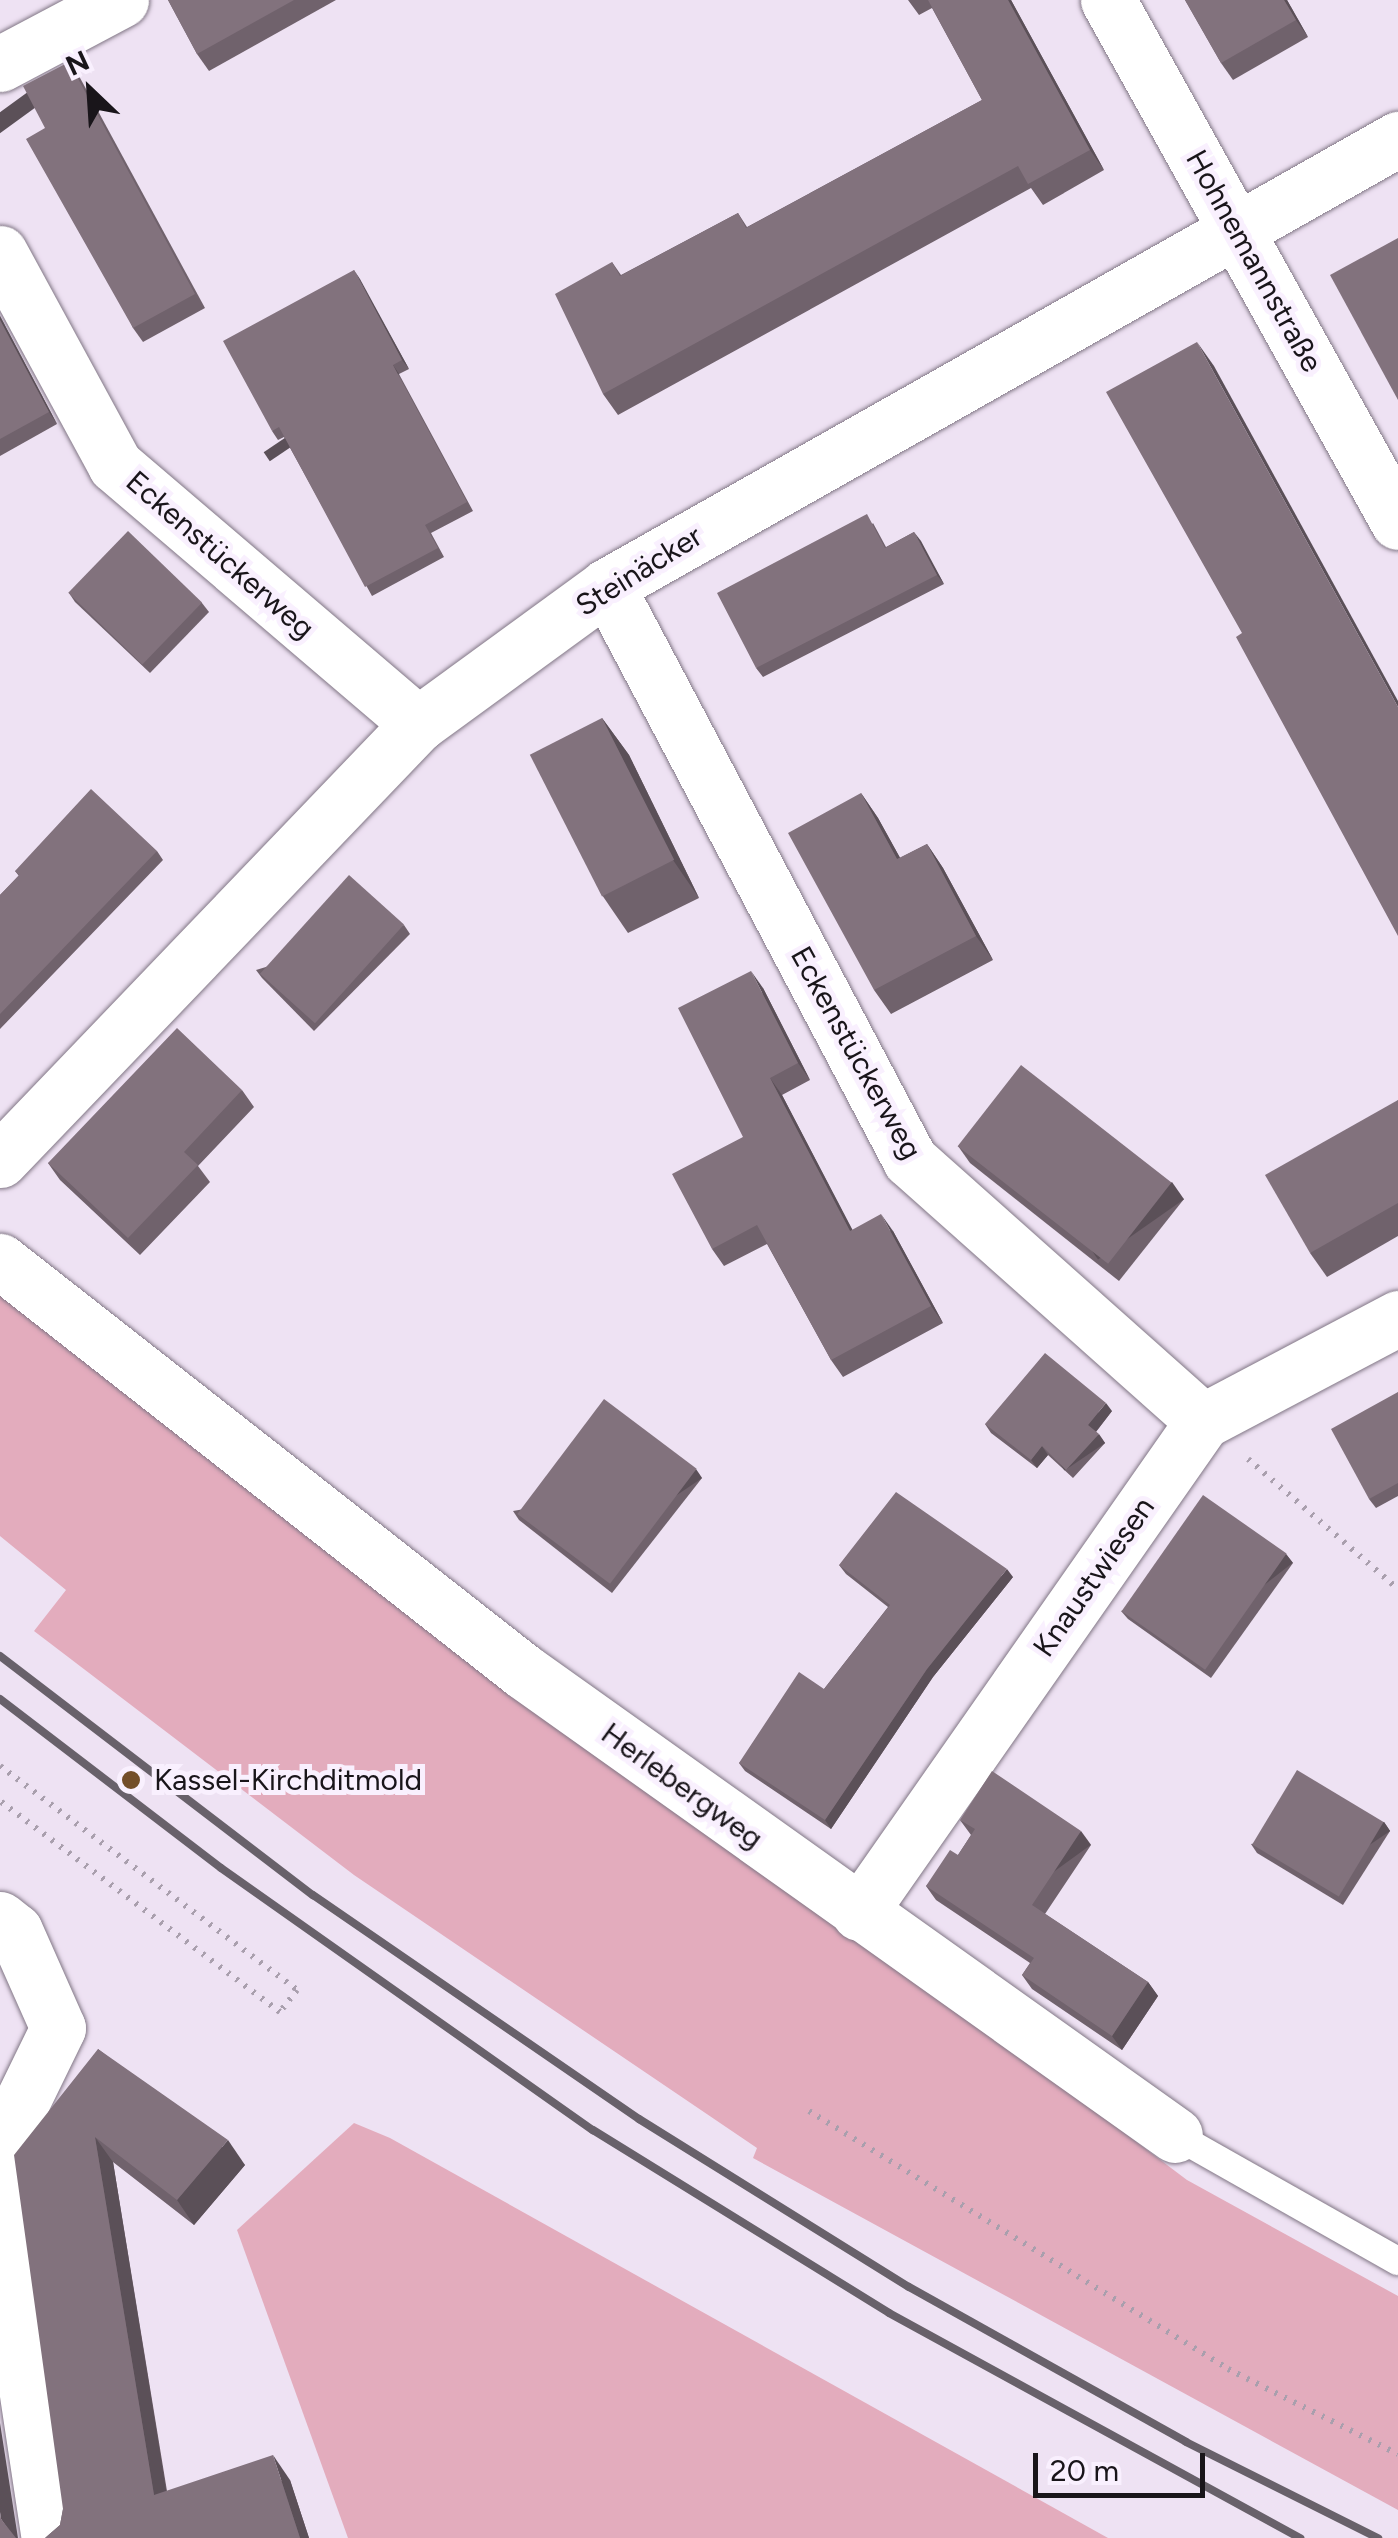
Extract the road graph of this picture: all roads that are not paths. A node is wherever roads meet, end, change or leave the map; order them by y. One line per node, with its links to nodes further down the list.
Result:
1 (121, 0): 3 (street)
2 (1108, 0): 5 (street, Hohnemannstraße)
3 (0, 64)
4 (1398, 139): 5 (street, Steinäcker)
5 (1236, 227): 7 (street, Hohnemannstraße); 8 (street, Steinäcker)
6 (0, 253): 9 (street, Eckenstückerweg)
7 (1398, 522)
8 (606, 586): 9 (street, Steinäcker); 13 (street, Eckenstückerweg)
9 (418, 724): 10 (street, Steinäcker)
10 (0, 1160)
11 (0, 1262): 14 (street, Herlebergweg)
12 (1398, 1318): 13 (street, Knaustwiesen)
13 (1203, 1421): 14 (street, Knaustwiesen)
14 (858, 1913): 16 (street, Herlebergweg)
15 (0, 1919): 17 (street)
16 (1175, 2135): 19 (lane, Herlebergweg)
17 (0, 2147)
18 (0, 2164): 20 (street)
19 (1398, 2262)
20 (50, 2538)

